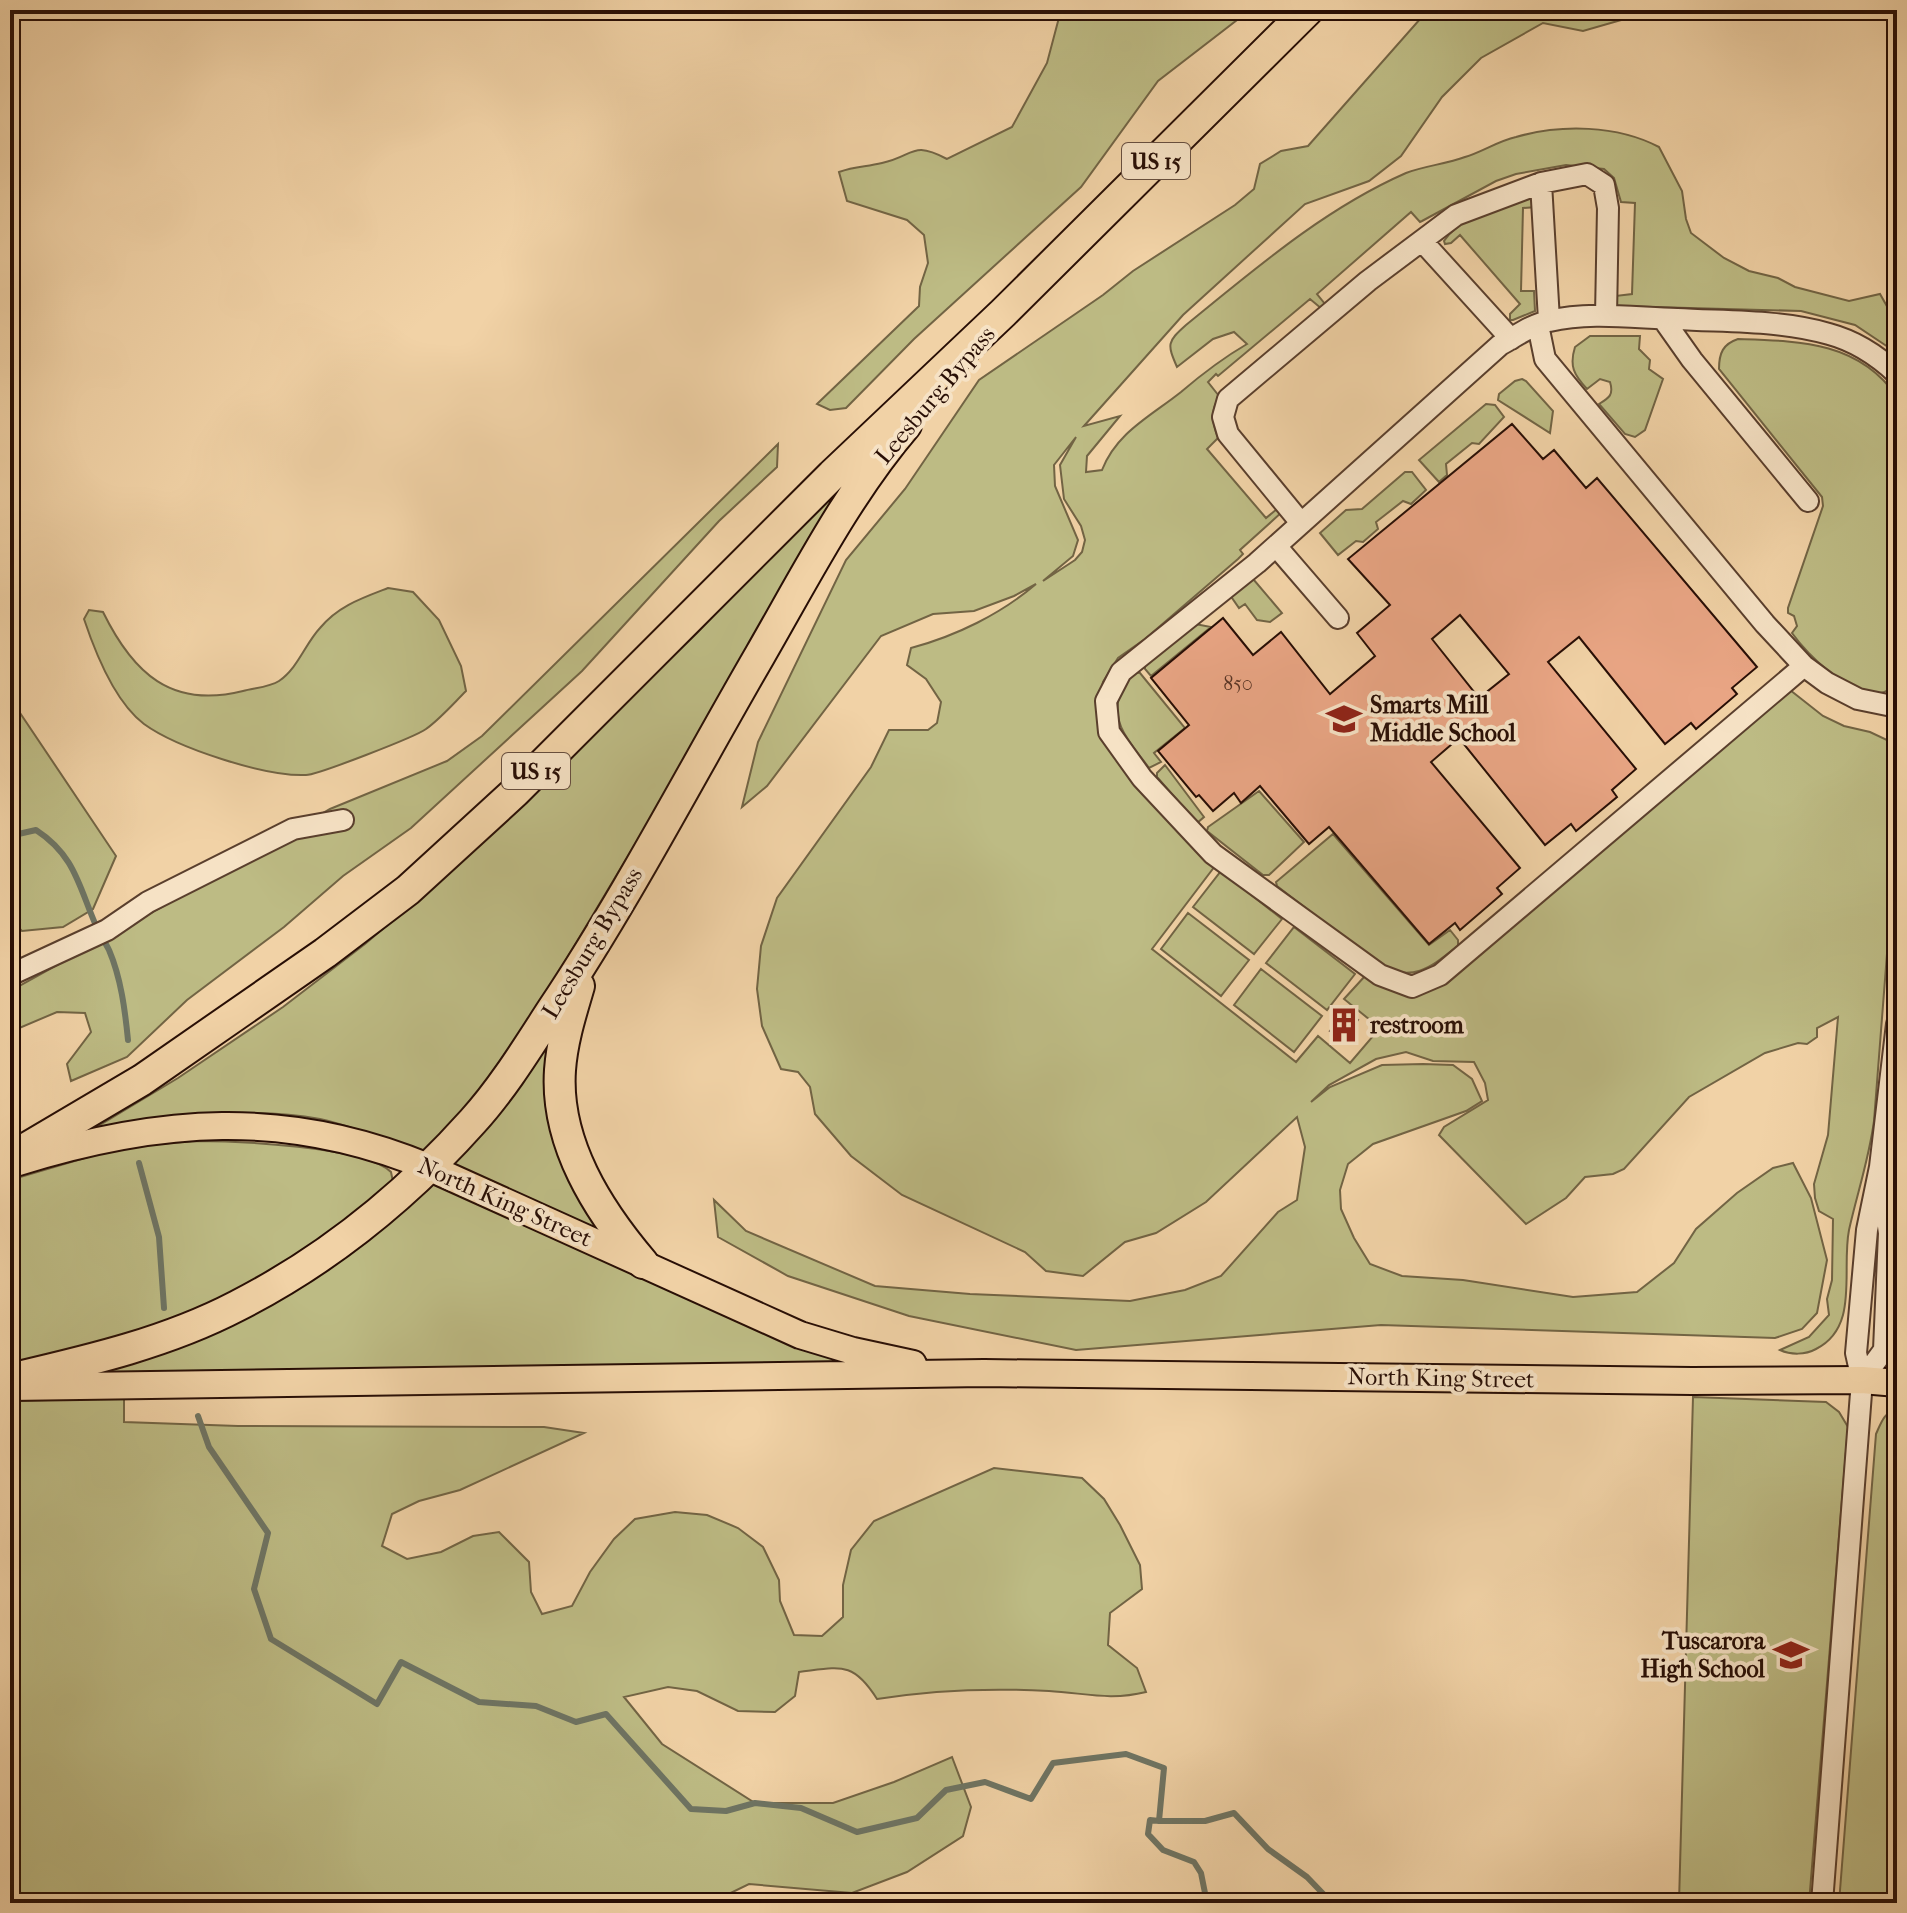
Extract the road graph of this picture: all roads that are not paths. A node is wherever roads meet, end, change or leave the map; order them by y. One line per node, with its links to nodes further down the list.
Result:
1 (1308, 10): 4 (highway, Leesburg Bypass / US 15)
2 (1541, 183): 3 (street); 5 (street); 7 (street)
3 (1422, 241): 8 (street); 11 (street)
4 (1003, 313): 17 (highway, Leesburg Bypass / US 15); 20 (highway, Leesburg Bypass / US 15)
5 (1606, 316): 6 (street); 7 (street)
6 (1663, 319): 9 (street); 10 (street)
7 (1544, 322): 8 (street); 14 (street)
8 (1511, 339): 11 (street)
9 (1897, 374)
10 (1808, 501)
11 (1301, 523): 12 (street)
12 (1276, 546): 13 (street); 14 (street)
13 (1338, 618)
14 (1804, 666): 15 (street)
15 (1897, 707)
16 (343, 820): 18 (street)
17 (587, 957): 22 (highway, Leesburg Bypass / US 15); 23 (highway)
18 (10, 975)
19 (1897, 1024): 26 (street)
20 (10, 1158)
21 (10, 1165): 22 (main road, North King Street)
22 (428, 1167): 23 (main road, North King Street); 25 (highway, Leesburg Bypass / US 15)
23 (643, 1263): 24 (main road, North King Street)
24 (984, 1373): 26 (main road, North King Street); 28 (main road, North King Street)
25 (10, 1379)
26 (1862, 1380): 27 (main road, North King Street); 29 (street)
27 (1897, 1383)
28 (10, 1387)
29 (1822, 1903)

